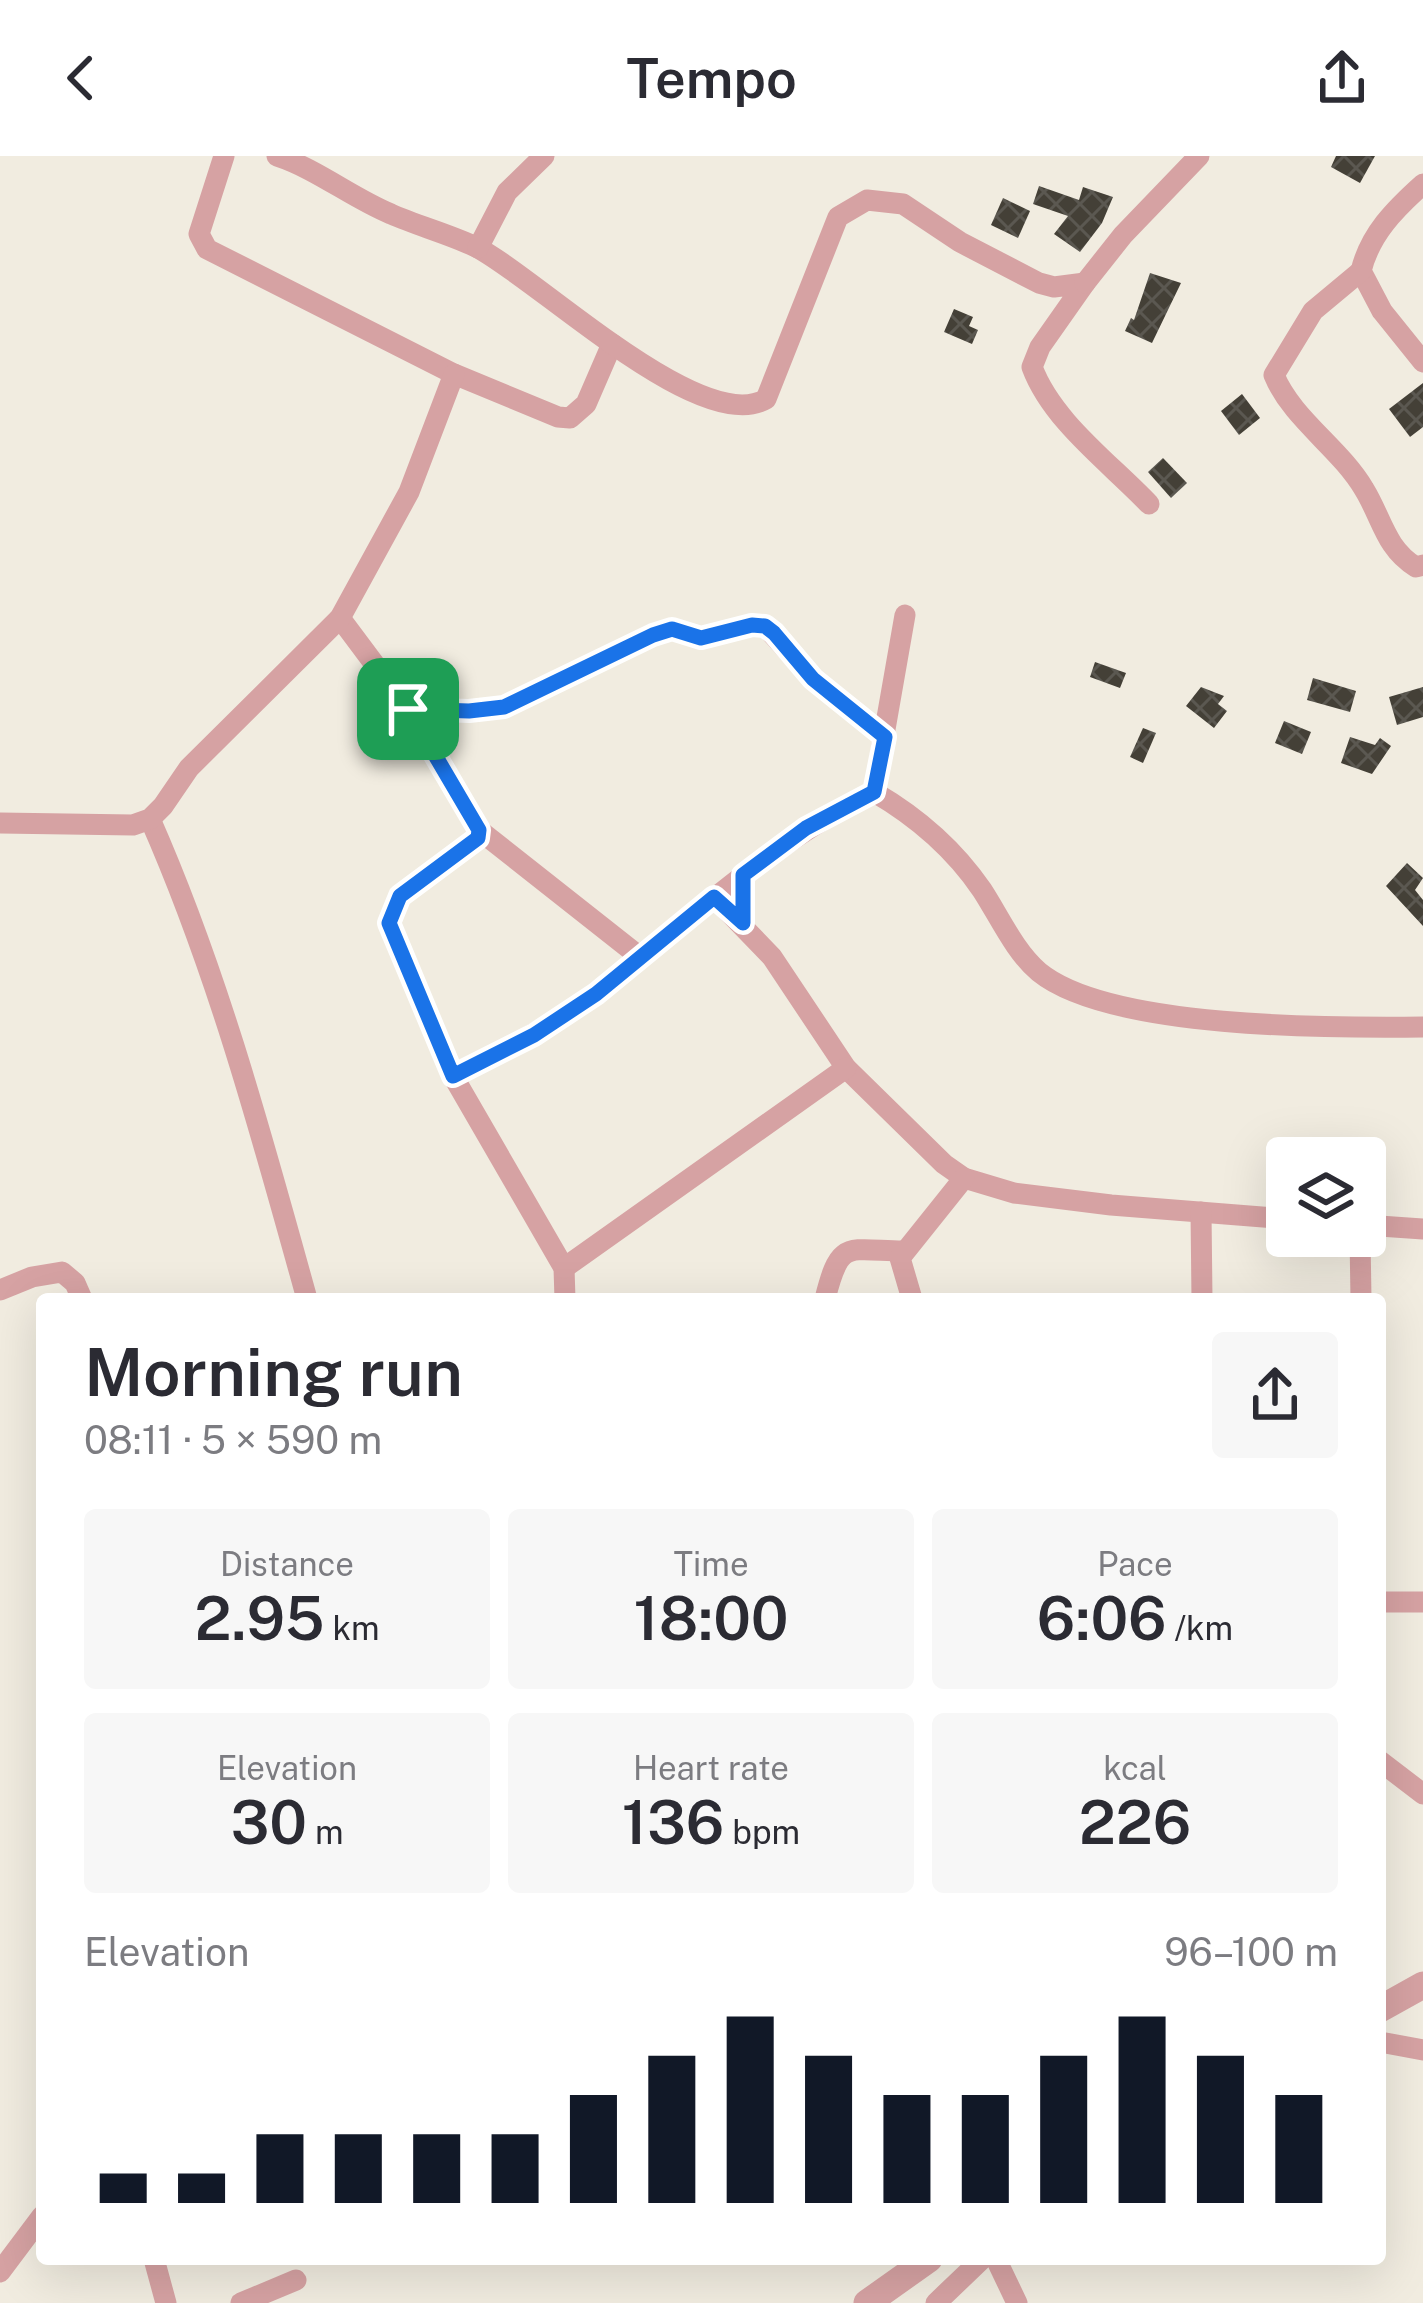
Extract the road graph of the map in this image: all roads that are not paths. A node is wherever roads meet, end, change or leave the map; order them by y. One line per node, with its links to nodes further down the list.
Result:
1 (224, 156): 11 (street)
2 (277, 156): 6 (street)
3 (544, 156): 6 (street)
4 (1199, 156): 8 (street)
5 (1423, 184): 7 (street)
6 (478, 248): 9 (street)
7 (1360, 272): 10 (street); 13 (street)
8 (1085, 283): 9 (street); 12 (street)
9 (612, 344): 11 (street)
10 (1423, 362)
11 (454, 374): 15 (street)
12 (1149, 504)
13 (1423, 565)
14 (905, 615): 17 (street)
15 (340, 618): 16 (street); 19 (street)
16 (408, 709): 17 (street); 21 (street)
17 (885, 737): 18 (street)
18 (874, 792): 22 (street); 26 (street)
19 (150, 819): 20 (street); 39 (street)
20 (0, 823)
21 (479, 830): 25 (street); 28 (street)
22 (743, 875): 23 (street); 24 (street)
23 (714, 897): 24 (street); 25 (street)
24 (743, 923): 27 (street)
25 (640, 958): 28 (street)
26 (1423, 1027)
27 (846, 1068): 29 (street); 36 (street)
28 (453, 1076): 36 (street)
29 (964, 1178): 30 (street); 34 (street)
30 (1201, 1212): 31 (street); 43 (street)
31 (1266, 1217)
32 (1386, 1226): 33 (street)
33 (1423, 1229)
34 (903, 1251): 41 (street); 42 (street)
35 (1360, 1257): 44 (street)
36 (564, 1268): 40 (street)
37 (0, 1290): 38 (street)
38 (80, 1293)
39 (305, 1293)
40 (558, 1293)
41 (826, 1293)
42 (910, 1293)
43 (1202, 1293)
44 (1361, 1293)
45 (1386, 1602): 46 (street)
46 (1423, 1602)
47 (1386, 1770): 48 (street)
48 (1423, 1794)
49 (1423, 1984): 50 (street)
50 (1386, 2006)
51 (1386, 2043): 52 (street)
52 (1423, 2050)
53 (36, 2224): 58 (street)
54 (156, 2265): 60 (street)
55 (921, 2265): 62 (street)
56 (976, 2265): 63 (street)
57 (999, 2265): 64 (street)
58 (0, 2272)
59 (296, 2280): 61 (street)
60 (166, 2303)
61 (241, 2303)
62 (867, 2303)
63 (936, 2303)
64 (1018, 2303)

